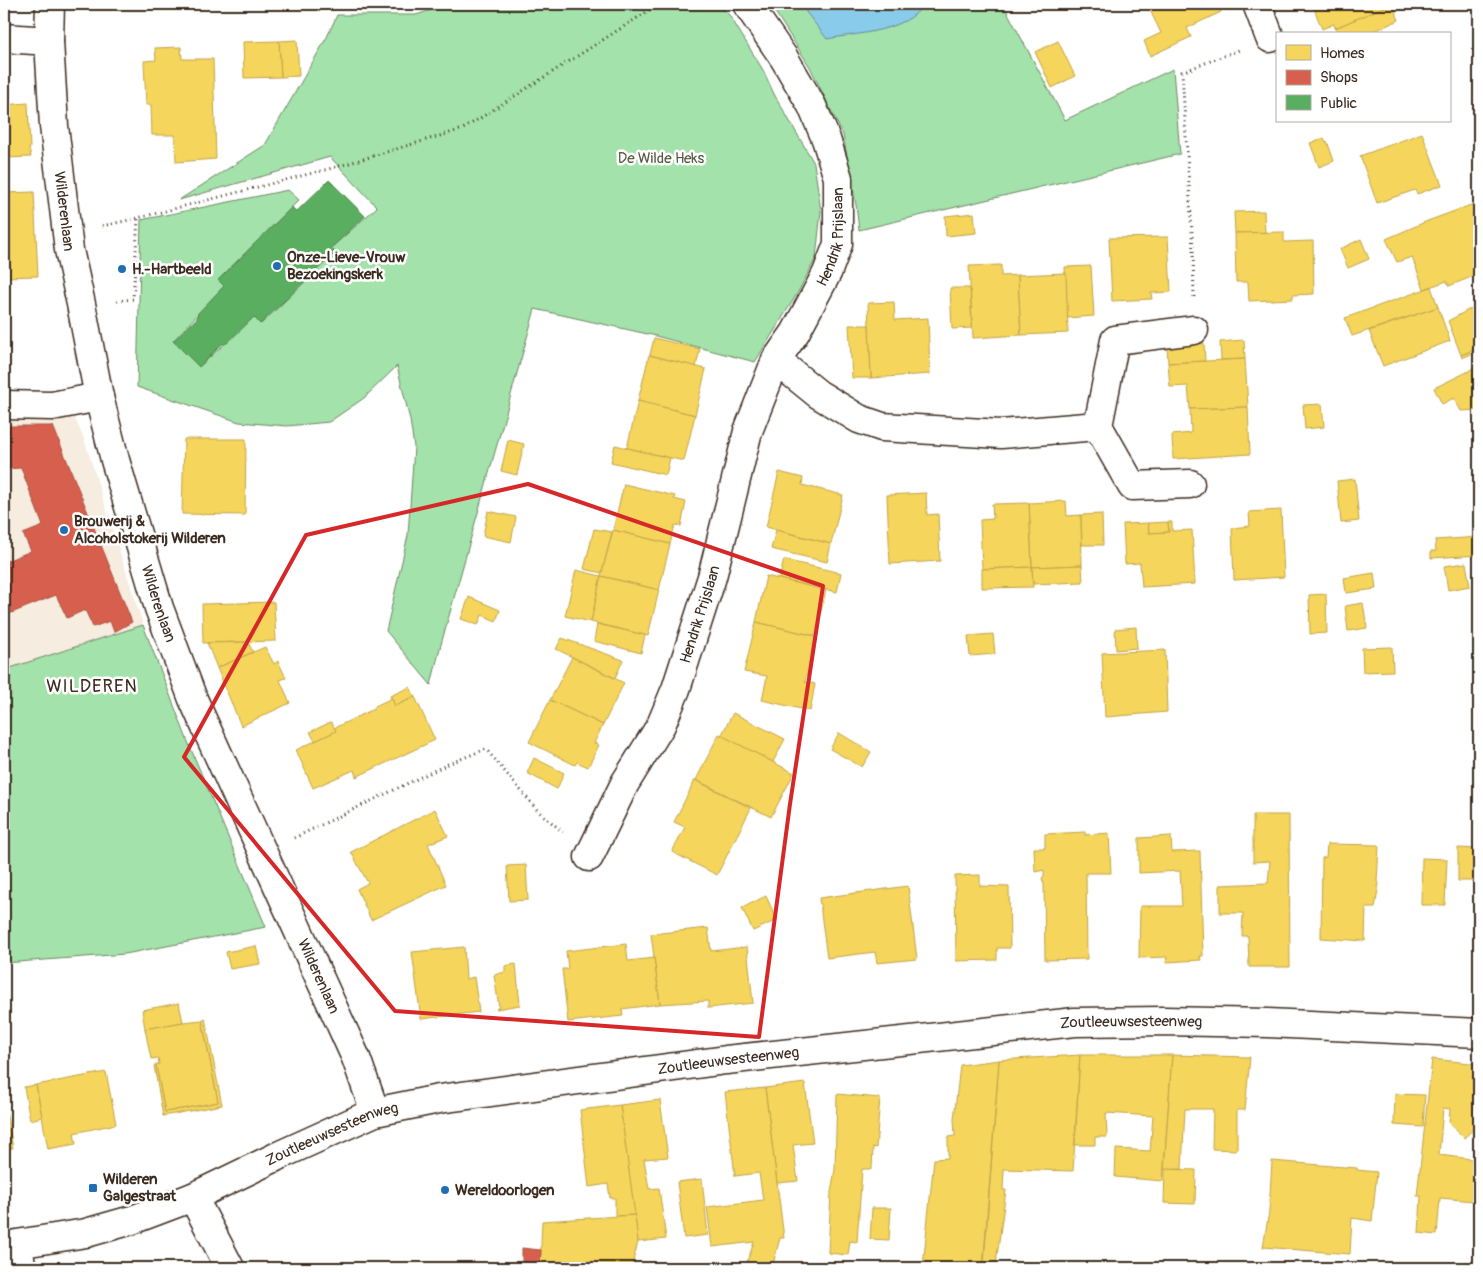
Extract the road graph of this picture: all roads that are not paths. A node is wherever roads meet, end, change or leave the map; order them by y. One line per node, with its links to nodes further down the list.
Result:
1 (50, 4): 6 (street, Wilderenlaan)
2 (747, 4): 8 (street, Hendrik Prijslaan)
3 (1257, 4): 5 (street)
4 (4, 38): 6 (street)
5 (1270, 38)
6 (49, 41): 9 (street, Wilderenlaan)
7 (1194, 330): 11 (street)
8 (776, 360): 11 (street); 13 (street, Hendrik Prijslaan)
9 (99, 397): 10 (street); 15 (street, Wilderenlaan)
10 (4, 405)
11 (1098, 426): 12 (street)
12 (1190, 484)
13 (588, 857)
14 (1479, 1033): 15 (street, Zoutleeuwsesteenweg)
15 (375, 1112): 16 (street, Zoutleeuwsesteenweg)
16 (193, 1197): 17 (street, Zoutleeuwsesteenweg); 18 (street)
17 (14, 1253)
18 (230, 1268)

